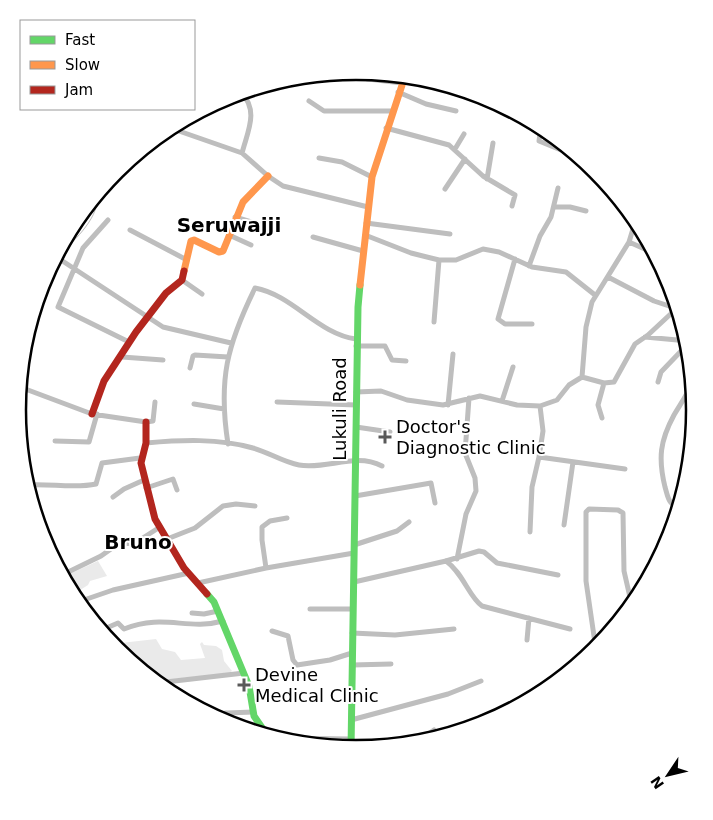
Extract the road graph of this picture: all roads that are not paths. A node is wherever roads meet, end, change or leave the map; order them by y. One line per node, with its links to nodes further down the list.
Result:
1 (401, 83): 2 (street, Lukuli Road)
2 (398, 92): 5 (street, Lukuli Road); 6 (street)
3 (247, 98): 14 (street)
4 (310, 101): 5 (street)
5 (391, 111): 7 (street, Lukuli Road)
6 (456, 111)
7 (386, 128): 12 (street); 18 (street, Lukuli Road)
8 (179, 131): 14 (street)
9 (464, 134): 12 (street)
10 (540, 135): 13 (street)
11 (493, 143): 19 (street)
12 (456, 149): 16 (street)
13 (560, 149)
14 (242, 153): 17 (street)
15 (319, 158): 18 (street)
16 (465, 159): 19 (street); 21 (street)
17 (268, 176): 23 (street); 26 (street)
18 (372, 177): 23 (street, Lukuli Road)
19 (487, 179): 22 (street)
20 (558, 188): 24 (street)
21 (445, 189)
22 (512, 206)
23 (368, 207): 28 (street, Lukuli Road)
24 (555, 207): 25 (street); 44 (street)
25 (586, 211)
26 (235, 217): 29 (street); 34 (street)
27 (108, 220): 45 (street)
28 (366, 224): 32 (street, Lukuli Road); 33 (street)
29 (268, 227)
30 (130, 230): 41 (street)
31 (633, 230): 36 (street)
32 (364, 234): 39 (street, Lukuli Road); 42 (street)
33 (450, 234)
34 (229, 235): 37 (street); 41 (street)
35 (313, 238): 39 (street)
36 (629, 242): 38 (street); 46 (street)
37 (251, 245)
38 (645, 249)
39 (363, 251): 59 (street, Lukuli Road)
40 (515, 259): 42 (street); 44 (street); 54 (street)
41 (187, 260): 47 (street)
42 (439, 260): 53 (street)
43 (62, 261): 45 (street)
44 (530, 266): 49 (street)
45 (74, 270): 52 (street); 57 (street)
46 (608, 277): 49 (street); 50 (street)
47 (182, 280): 48 (street); 52 (street)
48 (202, 294)
49 (595, 295): 68 (street)
50 (670, 306)
51 (672, 314): 55 (street)
52 (146, 317): 57 (street); 58 (street)
53 (434, 322)
54 (532, 324)
55 (645, 337): 56 (street); 70 (street)
56 (679, 340)
57 (129, 342): 62 (street)
58 (231, 343): 59 (street); 63 (street)
59 (356, 343): 65 (street); 72 (street, Lukuli Road)
60 (681, 351): 69 (street)
61 (453, 354): 80 (street)
62 (122, 357): 64 (street); 83 (street)
63 (228, 357): 67 (street); 82 (street)
64 (163, 360)
65 (406, 361)
66 (513, 367): 75 (street)
67 (190, 368)
68 (582, 378): 70 (street); 81 (street)
69 (658, 382)
70 (604, 383): 84 (street)
71 (27, 390): 83 (street)
72 (356, 392): 79 (street, Lukuli Road); 80 (street)
73 (686, 396): 104 (street)
74 (470, 398): 75 (street); 80 (street); 114 (street)
75 (502, 401): 81 (street)
76 (155, 402): 85 (street)
77 (277, 402): 79 (street)
78 (194, 404): 82 (street)
79 (356, 405): 86 (street, Lukuli Road)
80 (448, 405)
81 (540, 406): 91 (street)
82 (224, 409): 90 (street)
83 (94, 414): 85 (street); 88 (street)
84 (602, 418)
85 (146, 422): 89 (street)
86 (356, 427): 87 (street); 93 (street, Lukuli Road)
87 (390, 432)
88 (55, 441)
89 (146, 443): 90 (street); 92 (street)
90 (228, 444): 93 (street)
91 (539, 457): 94 (street); 110 (street)
92 (140, 458): 97 (street); 98 (street)
93 (355, 460): 95 (street); 101 (street, Lukuli Road)
94 (573, 462): 96 (street); 108 (street)
95 (382, 466)
96 (625, 469)
97 (144, 480): 99 (street); 102 (street)
98 (35, 484)
99 (146, 488): 100 (street); 109 (street)
100 (177, 490)
101 (355, 496): 103 (street); 112 (street, Lukuli Road)
102 (113, 497)
103 (435, 503)
104 (672, 504)
105 (255, 506): 111 (street)
106 (287, 518): 116 (street)
107 (409, 522): 112 (street)
108 (564, 525)
109 (160, 527): 111 (street); 117 (street)
110 (530, 532)
111 (167, 539): 118 (street)
112 (354, 544): 113 (street, Lukuli Road)
113 (354, 553): 116 (street); 121 (street, Lukuli Road)
114 (457, 559): 115 (street); 119 (street)
115 (446, 561): 121 (street); 128 (street)
116 (266, 568): 120 (street)
117 (68, 572)
118 (189, 573): 120 (street); 123 (street)
119 (558, 575)
120 (198, 582): 126 (street)
121 (354, 582): 124 (street, Lukuli Road)
122 (630, 595): 135 (street)
123 (86, 599)
124 (353, 608): 125 (street); 134 (street, Lukuli Road)
125 (310, 609)
126 (218, 611): 127 (street); 129 (street)
127 (192, 613)
128 (529, 618): 131 (street); 136 (street)
129 (223, 621): 130 (street); 140 (street)
130 (108, 627)
131 (570, 628)
132 (454, 629): 134 (street)
133 (272, 631): 137 (street)
134 (352, 633): 137 (street, Lukuli Road)
135 (594, 639)
136 (527, 640)
137 (352, 653): 139 (street, Lukuli Road)
138 (391, 664): 139 (street)
139 (352, 665): 145 (street, Lukuli Road)
140 (244, 673): 142 (street); 143 (street)
141 (481, 681): 145 (street)
142 (168, 682)
143 (253, 712): 144 (street); 146 (street)
144 (227, 713)
145 (351, 720): 148 (street, Lukuli Road)
146 (262, 726)
147 (325, 739): 148 (street)
148 (351, 739)

